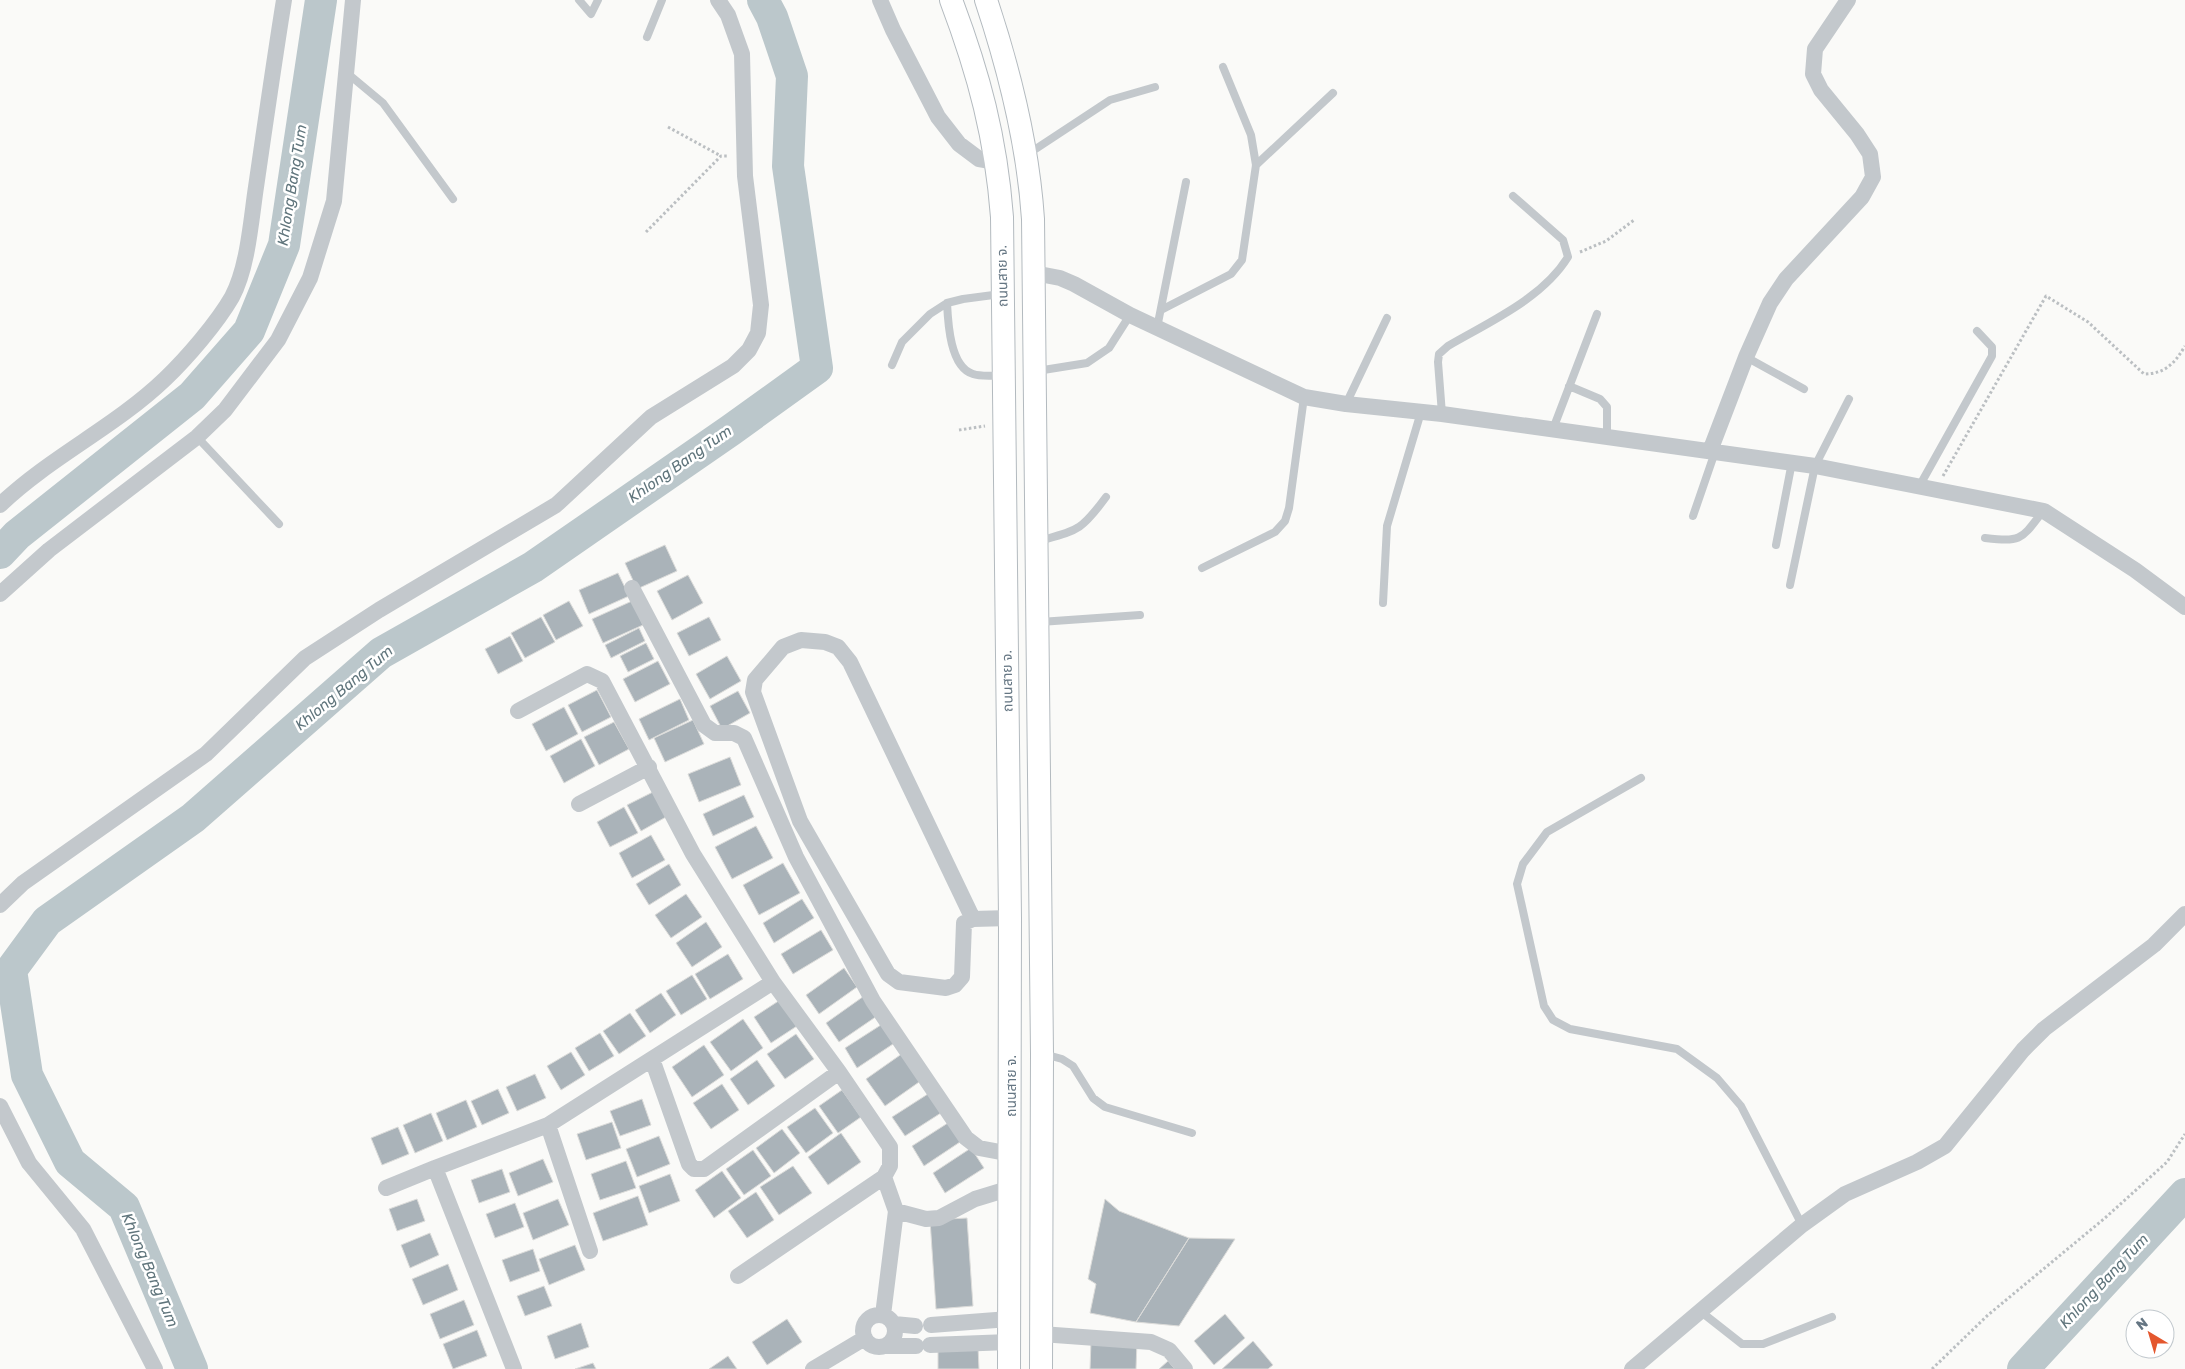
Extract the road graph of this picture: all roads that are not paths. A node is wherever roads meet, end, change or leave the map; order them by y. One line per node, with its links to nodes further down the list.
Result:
1 (284, 0): 50 (street)
2 (353, 0): 13 (street)
3 (579, 0): 4 (lane)
4 (598, 0)
5 (662, 0): 11 (lane)
6 (718, 0): 69 (street)
7 (880, 0): 17 (street)
8 (951, 0): 17 (main road, ถนนสาย จ.)
9 (986, 0): 16 (main road)
10 (1848, 0): 31 (street)
11 (647, 37)
12 (1223, 67): 18 (lane)
13 (347, 73): 21 (lane); 43 (street)
14 (1155, 87): 16 (lane)
15 (1333, 93): 18 (lane)
16 (1026, 155): 22 (main road)
17 (996, 162): 23 (main road, ถนนสาย จ.)
18 (1256, 165): 25 (lane)
19 (1186, 182): 25 (lane)
20 (1513, 196): 41 (lane)
21 (452, 199)
22 (1034, 273): 27 (street); 33 (main road)
23 (1002, 294): 24 (lane); 34 (main road, ถนนสาย จ.)
24 (947, 303): 32 (lane); 34 (lane)
25 (1161, 310): 29 (lane)
26 (1597, 314): 35 (lane)
27 (1130, 316): 29 (street); 33 (lane)
28 (1387, 318): 39 (lane)
29 (1156, 328): 37 (street)
30 (1977, 331): 48 (lane)
31 (1746, 357): 36 (lane); 45 (street)
32 (892, 365)
33 (1035, 371): 55 (main road)
34 (1003, 376): 71 (main road, ถนนสาย จ.)
35 (1569, 386): 42 (lane); 44 (lane)
36 (1804, 389)
37 (1304, 397): 39 (street); 57 (lane)
38 (1849, 399): 47 (lane)
39 (1346, 404): 40 (street)
40 (1421, 412): 41 (street); 61 (lane)
41 (1442, 414): 42 (street)
42 (1553, 429): 44 (street)
43 (197, 437): 53 (lane); 60 (street)
44 (1607, 437): 45 (street)
45 (1713, 452): 46 (street); 52 (lane)
46 (1792, 462): 47 (street); 56 (lane)
47 (1815, 466): 48 (street); 58 (lane)
48 (1928, 487): 51 (street)
49 (1106, 497): 55 (lane)
50 (0, 505)
51 (2044, 511): 54 (lane); 62 (street)
52 (1693, 516)
53 (279, 524)
54 (1985, 538)
55 (1037, 542): 64 (main road)
56 (1776, 544)
57 (1202, 568)
58 (1790, 584)
59 (632, 588): 80 (street)
60 (0, 594)
61 (1383, 603)
62 (2185, 607)
63 (1140, 615): 64 (lane)
64 (1038, 622): 74 (main road)
65 (518, 711): 66 (street)
66 (649, 767): 68 (street); 73 (street)
67 (1641, 778): 86 (lane)
68 (579, 804)
69 (0, 905)
70 (2185, 914): 86 (street)
71 (1010, 918): 72 (street); 80 (main road, ถนนสาย จ.)
72 (973, 919): 72 (street)
73 (773, 982): 75 (street); 76 (street)
74 (1042, 1054): 79 (lane); 93 (main road)
75 (652, 1059): 76 (street); 78 (street)
76 (839, 1072): 82 (street)
77 (0, 1106): 97 (street)
78 (548, 1125): 81 (street); 87 (street)
79 (1192, 1133)
80 (1011, 1154): 84 (main road, ถนนสาย จ.)
81 (435, 1168): 83 (street); 98 (street)
82 (884, 1176): 85 (street); 88 (street)
83 (386, 1188)
84 (1011, 1188): 85 (street); 91 (main road, ถนนสาย จ.)
85 (896, 1211): 92 (street)
86 (1802, 1225): 89 (street)
87 (590, 1251)
88 (738, 1276)
89 (1700, 1311): 90 (lane); 103 (street)
90 (1832, 1317)
91 (1009, 1319): 92 (street); 95 (main road, ถนนสาย จ.)
92 (889, 1320): 94 (street); 96 (street)
93 (1041, 1334): 101 (main road); 102 (street)
94 (865, 1338): 96 (street); 99 (street)
95 (1009, 1342): 96 (street); 100 (main road, ถนนสาย จ.)
96 (886, 1346)
97 (155, 1369)
98 (514, 1369)
99 (813, 1369)
100 (1009, 1369)
101 (1041, 1369)
102 (1185, 1369)
103 (1632, 1369)

